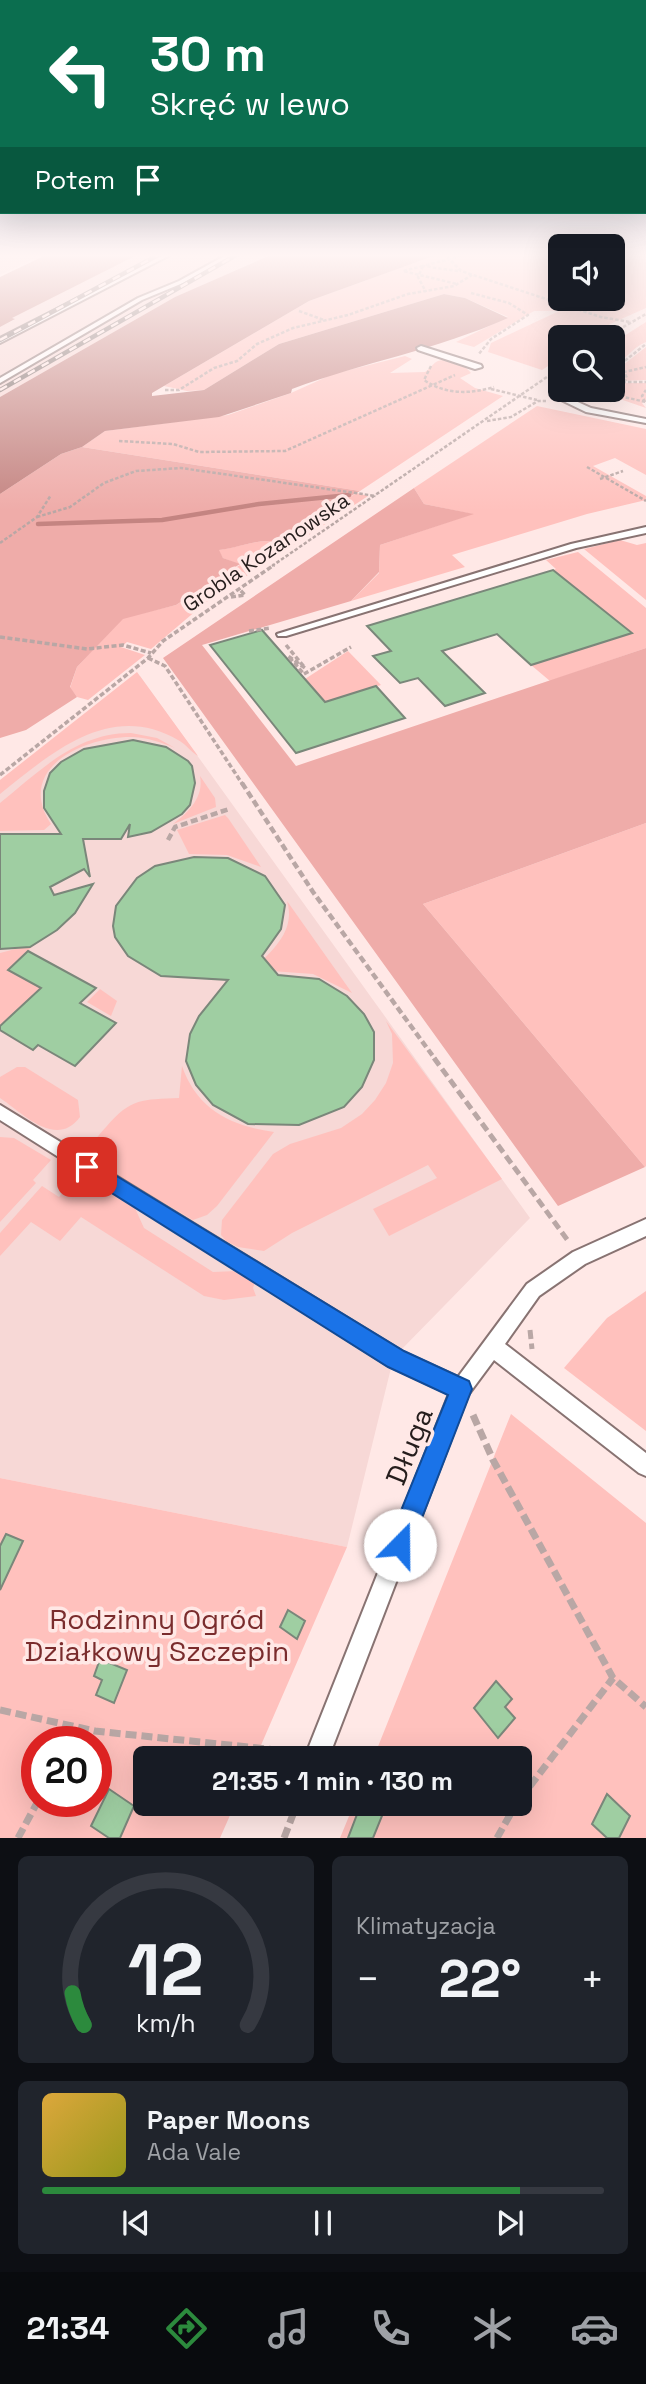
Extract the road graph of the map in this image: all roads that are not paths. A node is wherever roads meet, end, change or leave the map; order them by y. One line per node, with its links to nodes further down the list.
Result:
1 (70, 340): 4 (lane)
2 (421, 348): 3 (lane)
3 (478, 367)
4 (0, 381)
5 (572, 402): 6 (lane)
6 (646, 421)
7 (646, 530): 8 (lane)
8 (282, 634)
9 (0, 1112): 12 (lane)
10 (646, 1227): 11 (lane, Długa)
11 (492, 1347): 12 (lane, Długa); 13 (lane)
12 (461, 1389): 14 (lane, Długa)
13 (646, 1466)
14 (321, 1746)

